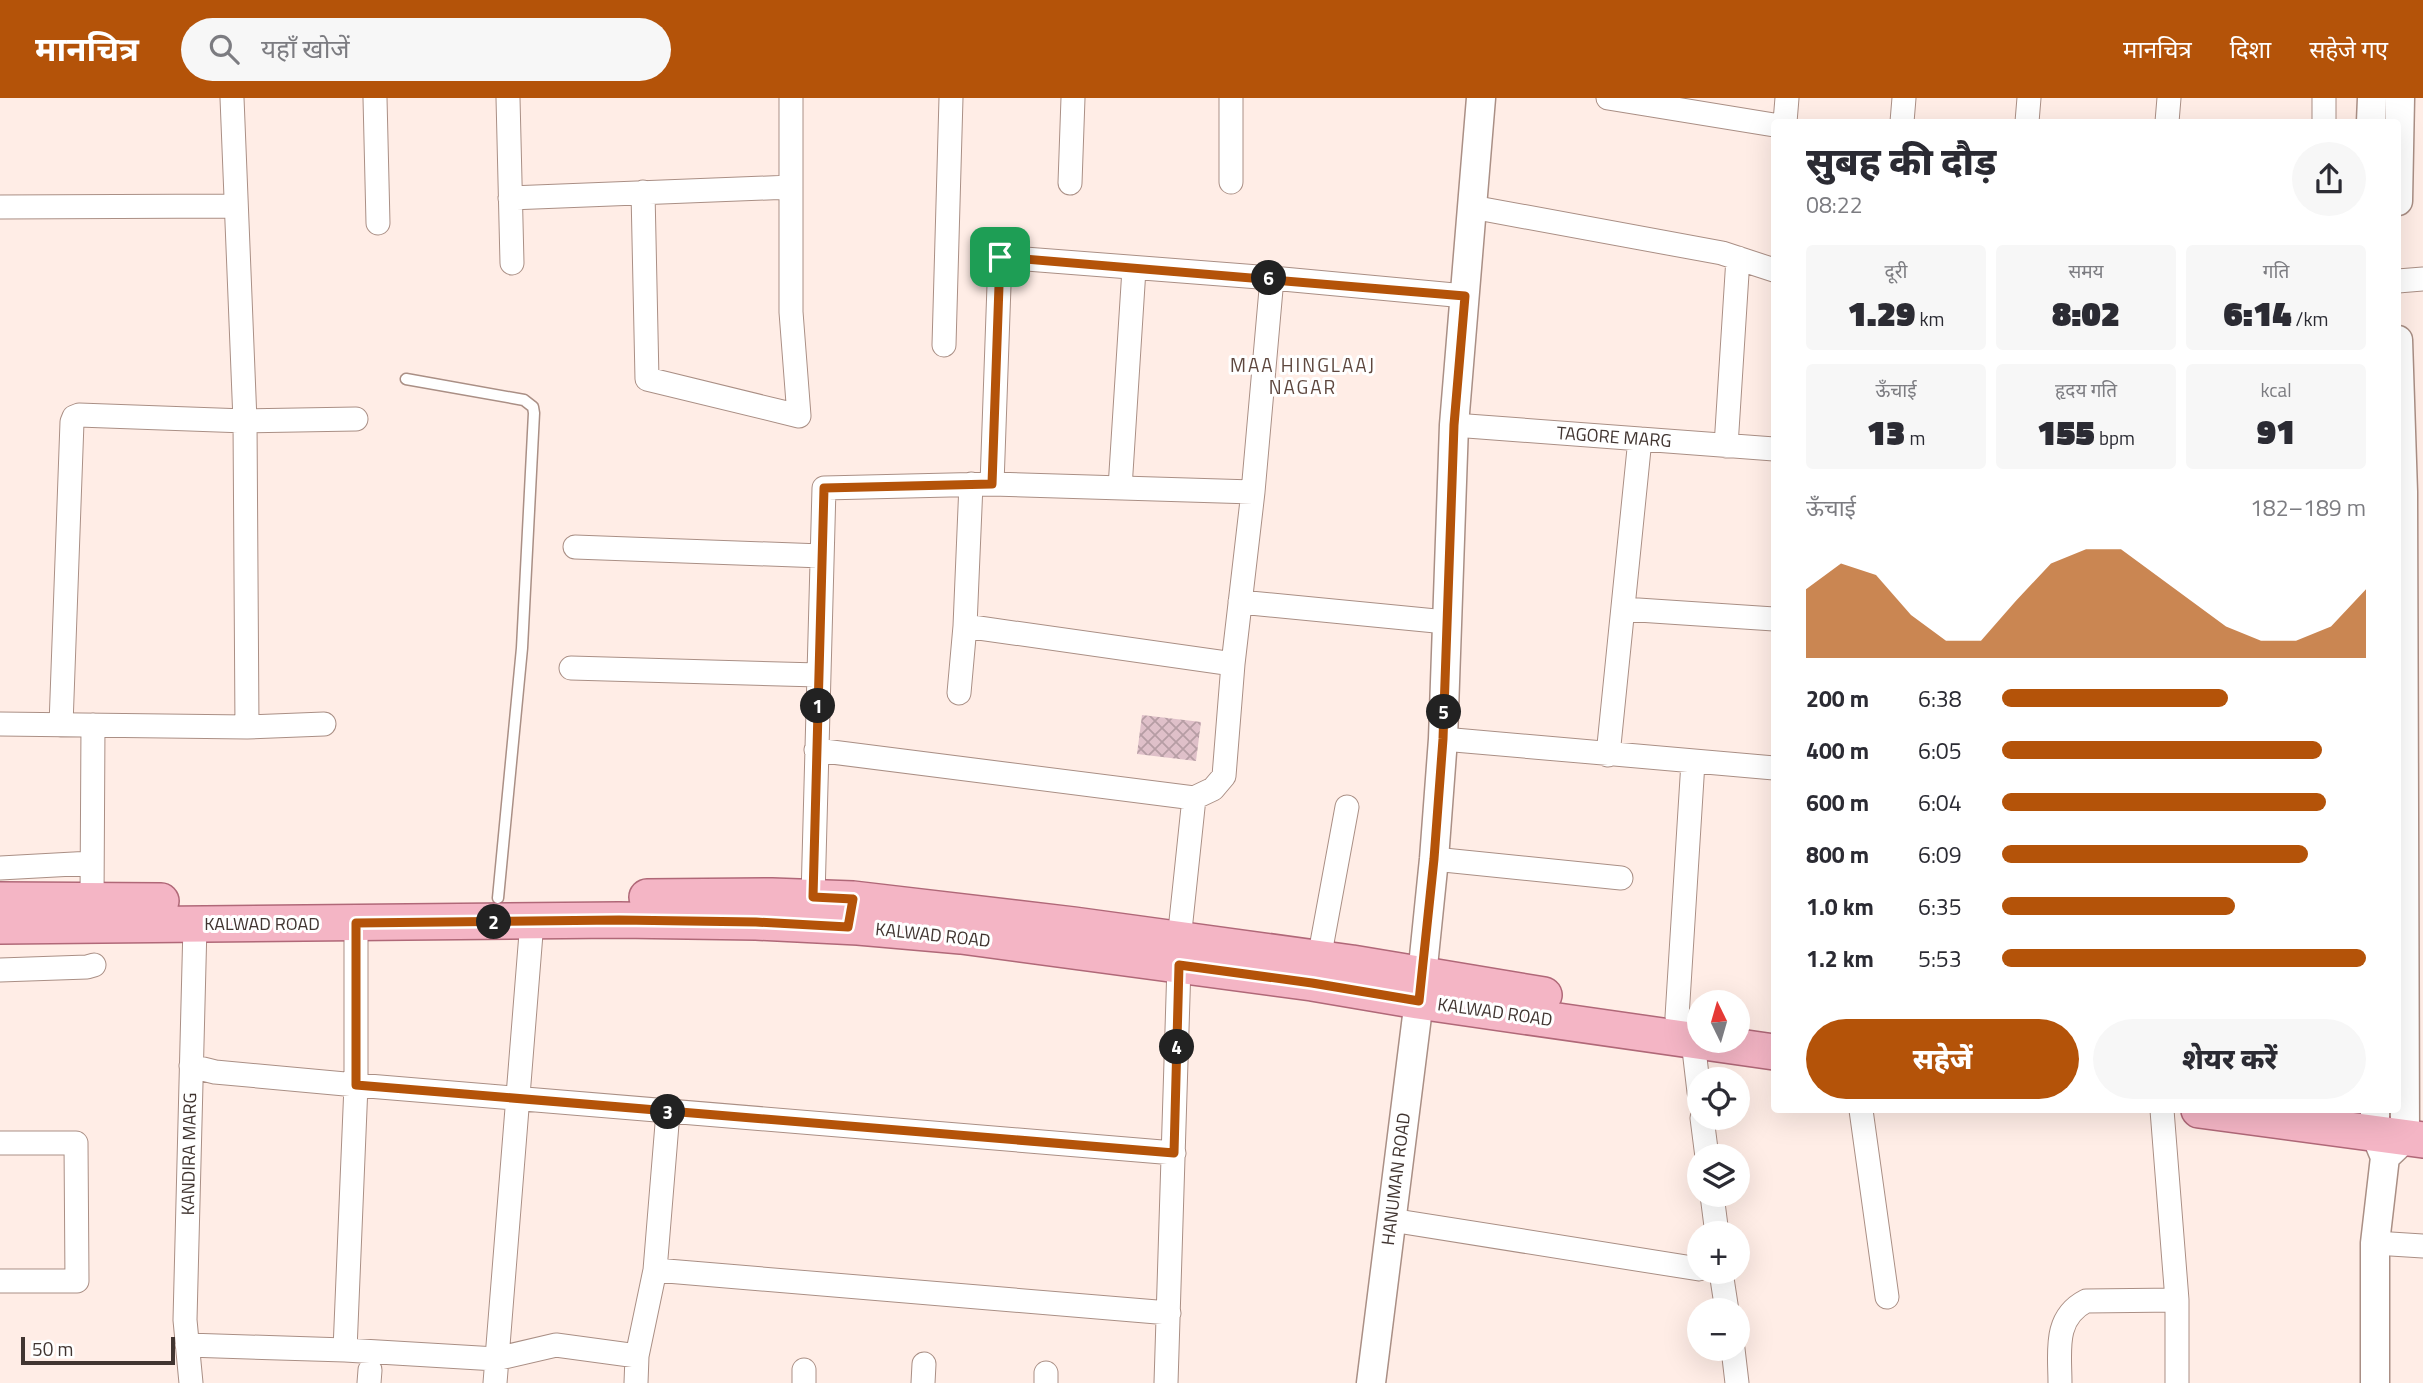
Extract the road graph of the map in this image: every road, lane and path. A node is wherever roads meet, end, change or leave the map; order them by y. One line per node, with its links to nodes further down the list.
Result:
1 (232, 98): 31 (street)
2 (375, 98): 34 (street)
3 (508, 98): 30 (street)
4 (791, 98): 28 (street)
5 (951, 98): 43 (street)
6 (1073, 98): 27 (street)
7 (1231, 98): 26 (street)
8 (1481, 98): 32 (street, HANUMAN ROAD)
9 (1608, 98): 17 (street)
10 (1787, 98): 18 (street)
11 (1904, 98): 19 (street)
12 (2029, 98): 20 (street)
13 (2169, 98): 21 (street)
14 (2324, 98): 22 (street)
15 (2372, 98): 23 (street)
16 (2400, 98): 24 (street)
17 (1667, 103): 25 (street)
18 (1785, 119)
19 (1902, 119)
20 (2027, 119)
21 (2167, 119)
22 (2323, 119)
23 (2371, 119)
24 (2400, 119)
25 (1771, 124)
26 (1231, 182)
27 (1070, 183)
28 (791, 187): 29 (street); 29 (street)
29 (643, 192): 30 (street)
30 (510, 198): 36 (street)
31 (235, 206): 33 (street); 46 (street)
32 (1472, 206): 35 (street); 42 (street, HANUMAN ROAD)
33 (0, 207)
34 (378, 223)
35 (1738, 258): 38 (street); 49 (street)
36 (512, 263)
37 (1134, 269): 39 (street); 51 (street); 52 (street)
38 (1771, 269)
39 (1272, 278): 42 (street); 53 (street)
40 (2423, 279): 41 (street)
41 (2401, 281)
42 (1465, 296): 47 (street, HANUMAN ROAD)
43 (944, 345)
44 (406, 379): 84 (lane)
45 (356, 419): 46 (street)
46 (245, 421): 68 (street); 70 (street)
47 (1454, 425): 48 (street, TAGORE MARG); 60 (street, HANUMAN ROAD)
48 (1640, 439): 49 (street, TAGORE MARG); 58 (street)
49 (1726, 446): 50 (street, TAGORE MARG)
50 (1771, 449)
51 (981, 484): 52 (street); 56 (street); 61 (street)
52 (1120, 488): 53 (street)
53 (1253, 492): 57 (street)
54 (2401, 529): 78 (street)
55 (575, 547): 56 (street)
56 (822, 556): 64 (street)
57 (1240, 603): 60 (street); 62 (street)
58 (1623, 609): 59 (street); 73 (street)
59 (1771, 619)
60 (1446, 622): 71 (street, HANUMAN ROAD)
61 (965, 626): 62 (street); 65 (street)
62 (1233, 664): 76 (street)
63 (571, 668): 64 (street)
64 (818, 675): 72 (street)
65 (959, 693)
66 (0, 724): 68 (street)
67 (324, 724): 70 (street)
68 (61, 725): 69 (street)
69 (93, 725): 70 (street); 80 (street)
70 (247, 727)
71 (1443, 739): 73 (street); 79 (street, HANUMAN ROAD)
72 (816, 750): 76 (street); 83 (street)
73 (1608, 755): 74 (street)
74 (1693, 762): 75 (street); 98 (street)
75 (1771, 768)
76 (1194, 798): 92 (street)
77 (1347, 807): 93 (street)
78 (2409, 823): 96 (street)
79 (1434, 859): 82 (street); 97 (street, HANUMAN ROAD)
80 (92, 863): 81 (street); 86 (street)
81 (0, 868)
82 (1621, 878)
83 (813, 897): 84 (main road, KALWAD ROAD); 87 (main road, KALWAD ROAD)
84 (498, 898): 88 (main road, KALWAD ROAD)
85 (0, 900): 86 (main road, KALWAD ROAD)
86 (92, 901): 88 (main road, KALWAD ROAD)
87 (851, 913): 89 (main road, KALWAD ROAD); 92 (main road, KALWAD ROAD)
88 (186, 917): 90 (main road, KALWAD ROAD); 91 (main road, KALWAD ROAD); 104 (street, KANDIRA MARG)
89 (532, 921): 90 (main road, KALWAD ROAD); 106 (street)
90 (356, 923): 105 (street)
91 (0, 926)
92 (1179, 953): 93 (main road, KALWAD ROAD); 97 (main road, KALWAD ROAD); 113 (street)
93 (1319, 959): 97 (main road, KALWAD ROAD)
94 (94, 965): 95 (street)
95 (0, 970)
96 (2401, 974)
97 (1420, 988): 99 (main road, KALWAD ROAD); 114 (street, HANUMAN ROAD)
98 (1690, 990)
99 (1687, 1026)
100 (1750, 1028): 101 (main road)
101 (1771, 1031)
102 (1750, 1045): 103 (main road, KALWAD ROAD)
103 (1771, 1051)
104 (191, 1066): 105 (street); 123 (street, KANDIRA MARG)
105 (356, 1085): 106 (street); 124 (street)
106 (517, 1097): 107 (street); 126 (street)
107 (668, 1112): 113 (street); 118 (street)
108 (1861, 1113): 120 (street)
109 (2162, 1113): 121 (street)
110 (2238, 1113): 111 (main road)
111 (2393, 1125): 115 (street)
112 (0, 1143): 119 (street)
113 (1174, 1153): 122 (street)
114 (1391, 1220): 117 (street); 132 (street, HANUMAN ROAD)
115 (2375, 1243): 116 (street); 136 (street)
116 (2423, 1246)
117 (1687, 1267)
118 (655, 1270): 122 (street); 125 (street)
119 (0, 1281)
120 (1887, 1297)
121 (2177, 1300): 134 (street); 135 (street)
122 (1169, 1313): 131 (street)
123 (187, 1345): 124 (street); 128 (street, KANDIRA MARG)
124 (345, 1350): 126 (street)
125 (637, 1356): 126 (street); 130 (street)
126 (496, 1359): 129 (street)
127 (1734, 1361): 133 (street)
128 (191, 1383)
129 (495, 1383)
130 (636, 1383)
131 (1166, 1383)
132 (1371, 1383)
133 (1737, 1383)
134 (2060, 1383)
135 (2177, 1383)
136 (2375, 1383)

